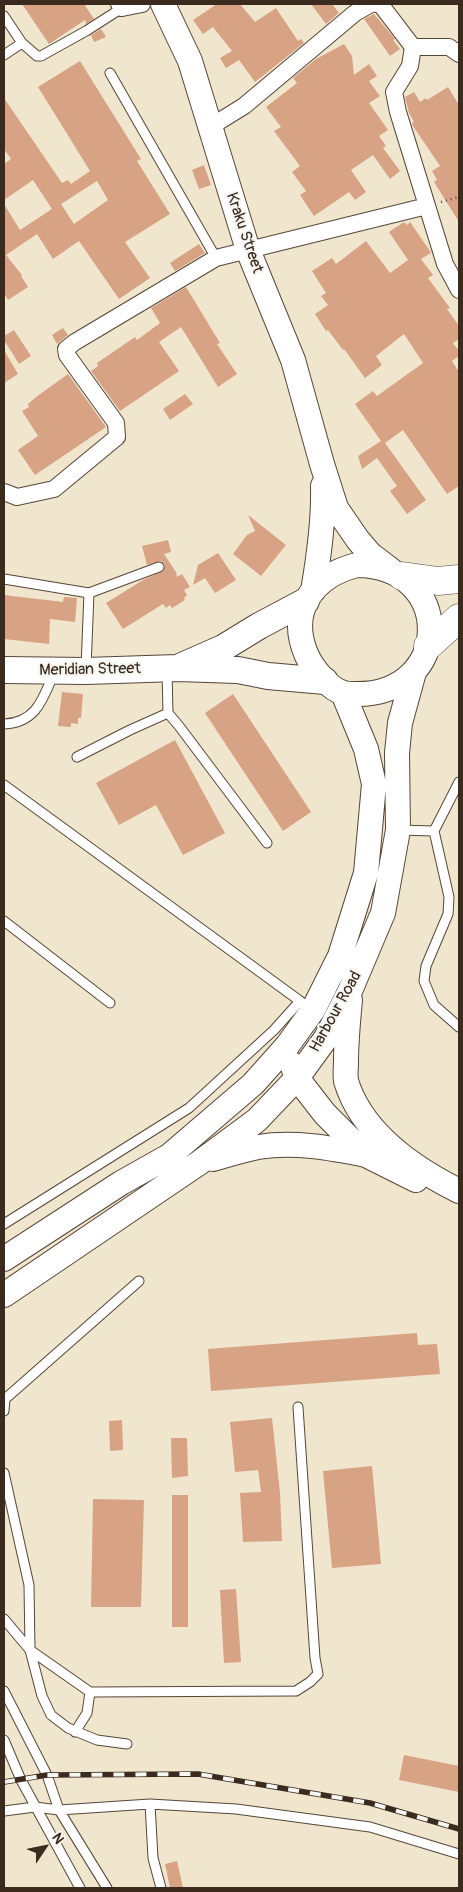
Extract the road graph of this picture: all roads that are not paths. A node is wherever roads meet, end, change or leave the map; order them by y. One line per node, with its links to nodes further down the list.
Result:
1 (142, 4): 5 (street)
2 (163, 4): 12 (main road, Kraku Street)
3 (370, 4): 12 (street)
4 (376, 4): 8 (street)
5 (121, 6): 7 (lane)
6 (4, 16): 7 (lane)
7 (22, 43): 10 (lane)
8 (413, 46): 9 (street); 13 (street)
9 (459, 54)
10 (4, 55)
11 (110, 73): 15 (lane)
12 (210, 126): 14 (main road, Kraku Street)
13 (427, 206): 14 (street); 16 (street)
14 (248, 250): 15 (street); 17 (main road, Kraku Street)
15 (216, 258): 18 (street)
16 (459, 290)
17 (322, 464): 20 (main road, Kraku Street); 24 (main road, Kraku Street)
18 (4, 492)
19 (159, 567): 23 (lane)
20 (397, 573): 22 (highway); 24 (main road); 26 (main road)
21 (4, 579): 23 (lane)
22 (459, 579)
23 (89, 593): 30 (lane)
24 (310, 596): 27 (main road, Meridian Street); 32 (main road)
25 (459, 618): 26 (highway)
26 (428, 646): 31 (main road)
27 (172, 668): 30 (main road, Meridian Street); 32 (main road, Meridian Street); 33 (lane)
28 (4, 670): 29 (main road, Meridian Street)
29 (55, 671): 30 (main road, Meridian Street); 34 (lane)
30 (86, 671)
31 (414, 672): 32 (main road); 38 (main road, Harbour Road)
32 (334, 687): 44 (main road, Harbour Road)
33 (168, 713): 35 (lane); 40 (lane)
34 (4, 724)
35 (77, 757)
36 (459, 782): 39 (lane)
37 (4, 785): 44 (lane)
38 (398, 830): 39 (lane); 42 (main road, Harbour Road)
39 (434, 831): 45 (lane)
40 (267, 843)
41 (4, 921): 43 (lane)
42 (350, 991): 47 (main road, Harbour Road); 50 (main road)
43 (110, 1003)
44 (306, 1005): 46 (main road, Harbour Road); 52 (lane)
45 (459, 1027)
46 (287, 1046): 47 (main road); 53 (main road, Harbour Road)
47 (296, 1078): 48 (main road); 49 (main road, Harbour Road)
48 (366, 1155): 49 (main road); 51 (main road)
49 (199, 1163): 55 (main road, Harbour Road)
50 (459, 1191)
51 (459, 1201)
52 (4, 1224)
53 (4, 1259)
54 (139, 1281): 57 (lane)
55 (4, 1295)
56 (298, 1407): 62 (lane)
57 (4, 1411)
58 (4, 1473): 60 (lane)
59 (4, 1619): 60 (lane)
60 (30, 1650): 62 (lane); 63 (lane)
61 (4, 1691): 68 (lane)
62 (90, 1692): 63 (lane)
63 (75, 1732): 65 (lane)
64 (4, 1740): 67 (lane)
65 (127, 1744)
66 (150, 1804): 68 (lane); 70 (lane); 73 (lane)
67 (35, 1807): 68 (lane); 69 (lane); 71 (lane)
68 (59, 1810): 72 (lane)
69 (4, 1811)
70 (459, 1854)
71 (80, 1888)
72 (107, 1888)
73 (161, 1888)

